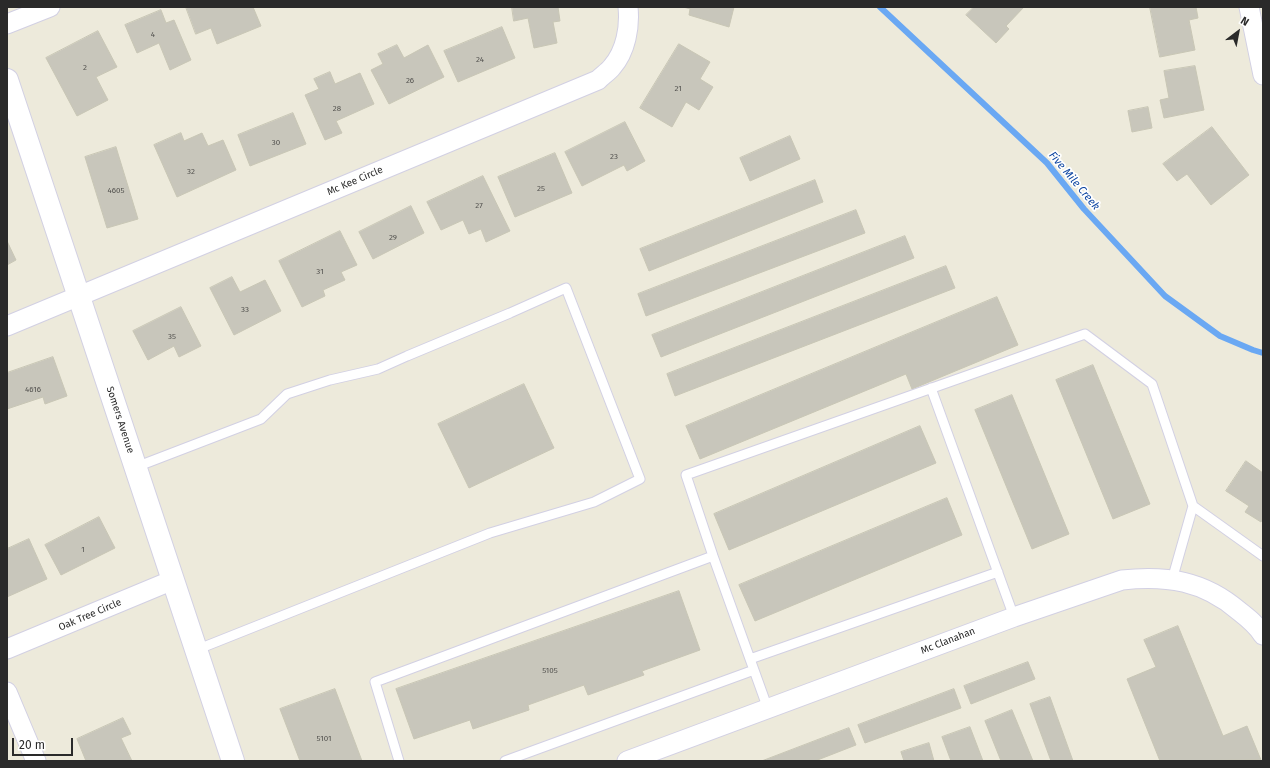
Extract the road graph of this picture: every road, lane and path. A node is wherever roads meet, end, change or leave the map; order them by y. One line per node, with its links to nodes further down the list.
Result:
1 (50, 7): 4 (street)
2 (628, 7): 7 (street, Mc Kee Circle)
3 (1249, 7): 5 (street)
4 (7, 24)
5 (1263, 75)
6 (7, 80): 7 (street, Somers Avenue)
7 (79, 296): 8 (street, Mc Kee Circle); 10 (street, Somers Avenue)
8 (7, 326)
9 (931, 388): 11 (lane); 12 (lane); 14 (lane)
10 (136, 467): 15 (street, Somers Avenue); 20 (lane)
11 (1193, 506): 13 (lane); 16 (lane)
12 (713, 556): 21 (lane); 27 (lane)
13 (1263, 556)
14 (998, 572): 17 (lane); 21 (lane)
15 (173, 580): 19 (street, Oak Tree Circle); 20 (street, Somers Avenue)
16 (1172, 580): 17 (street, Mc Clanahan); 18 (street, Mc Clanahan)
17 (1014, 616): 24 (street, Mc Clanahan)
18 (1263, 635)
19 (7, 649)
20 (196, 650): 26 (street, Somers Avenue)
21 (750, 659): 22 (lane)
22 (754, 670): 24 (lane); 28 (lane)
23 (7, 692): 25 (street)
24 (768, 709): 29 (street, Mc Clanahan)
25 (36, 761)
26 (233, 761)
27 (399, 761)
28 (505, 761)
29 (627, 761)

